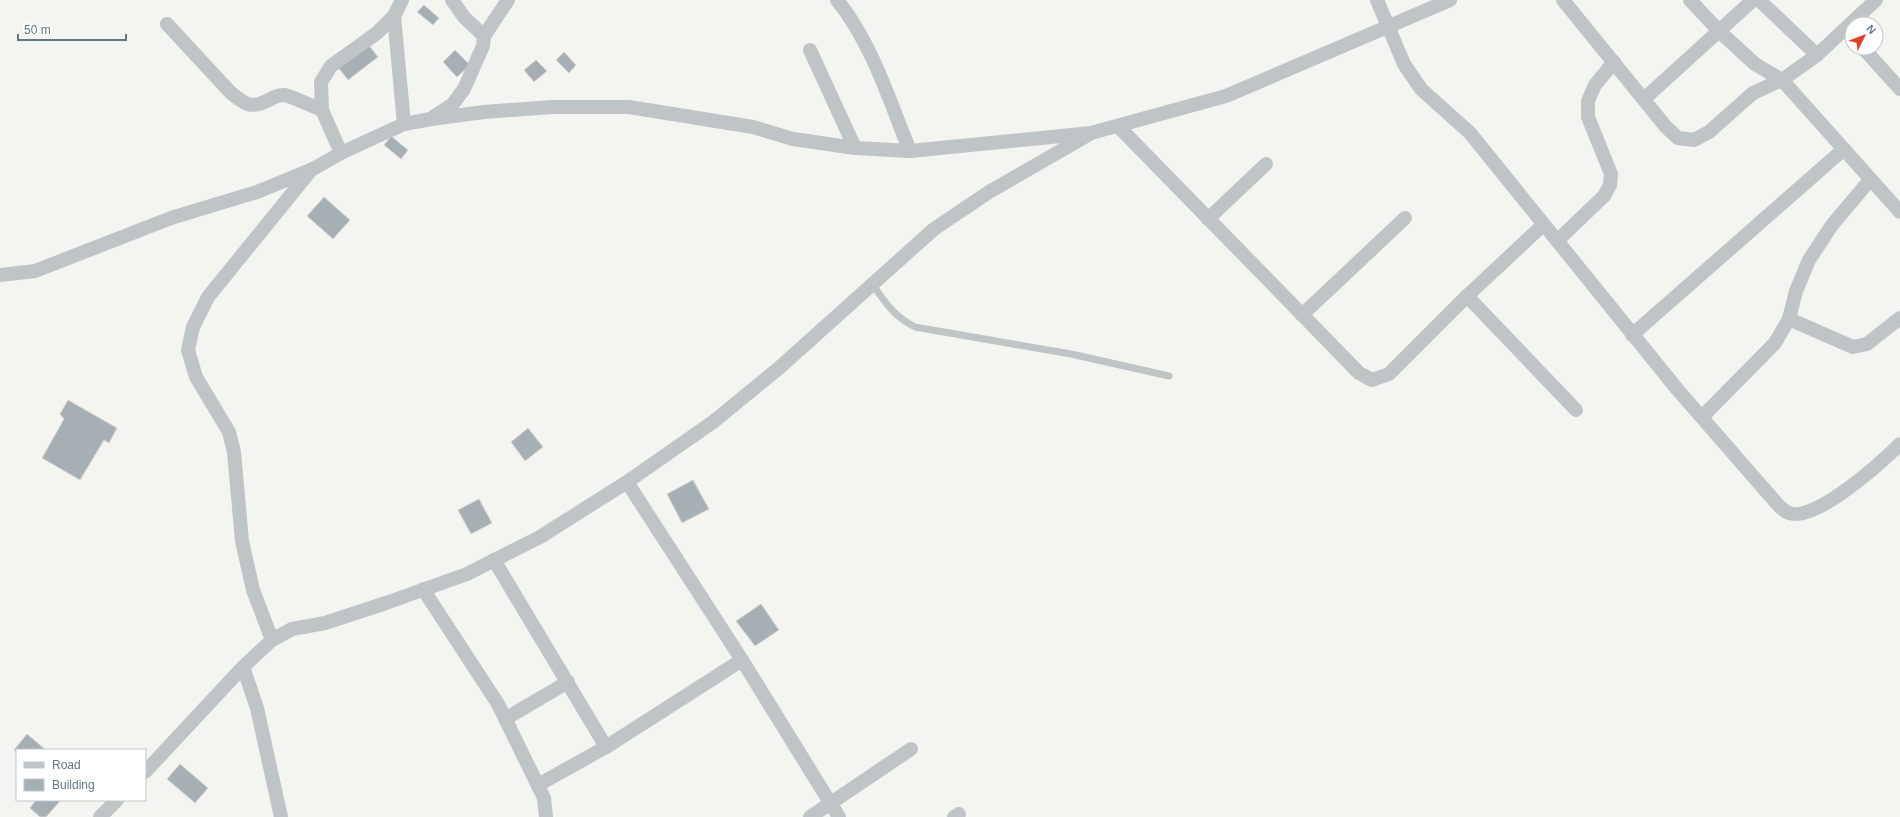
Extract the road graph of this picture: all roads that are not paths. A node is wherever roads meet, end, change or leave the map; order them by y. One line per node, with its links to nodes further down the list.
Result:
1 (402, 0): 12 (street)
2 (452, 0): 17 (street)
3 (508, 0): 17 (street)
4 (837, 0): 33 (street)
5 (1376, 0): 15 (street)
6 (1450, 0): 15 (street)
7 (1563, 0): 22 (street)
8 (1690, 0): 16 (street)
9 (1753, 0): 16 (street)
10 (1759, 0): 20 (street)
11 (1874, 0): 13 (street)
12 (394, 16): 26 (street); 28 (street)
13 (1862, 16)
14 (167, 24): 26 (street)
15 (1388, 26): 29 (street); 41 (street)
16 (1719, 31): 23 (street); 25 (street)
17 (484, 36): 27 (street)
18 (1844, 36): 20 (street)
19 (810, 50): 31 (street)
20 (1817, 55): 23 (street)
21 (1871, 56): 24 (street)
22 (1614, 62): 25 (street); 42 (street)
23 (1782, 80): 25 (street); 32 (street)
24 (1900, 89)
25 (1644, 99)
26 (322, 110): 34 (street)
27 (431, 119): 28 (street); 31 (street)
28 (404, 124): 34 (street)
29 (1118, 126): 30 (street); 40 (street)
30 (1091, 133): 33 (street); 44 (street)
31 (855, 148): 33 (street)
32 (1844, 149): 37 (street); 49 (street)
33 (910, 151)
34 (341, 152): 36 (street)
35 (1266, 164): 40 (street)
36 (313, 168): 43 (street); 57 (street)
37 (1870, 180): 38 (street); 48 (street)
38 (1900, 212)
39 (1405, 218): 46 (street)
40 (1208, 219): 46 (street)
41 (1543, 225): 42 (street); 45 (street)
42 (1556, 241): 49 (street)
43 (0, 275)
44 (872, 285): 50 (lane); 54 (street)
45 (1467, 296): 46 (street); 51 (street)
46 (1302, 315)
47 (1900, 318): 48 (street)
48 (1789, 319): 52 (street)
49 (1632, 335): 52 (street)
50 (1168, 376)
51 (1576, 410)
52 (1702, 418): 53 (street)
53 (1900, 444)
54 (628, 482): 55 (street); 58 (street)
55 (494, 560): 56 (street); 60 (street)
56 (424, 589): 57 (street); 61 (street)
57 (272, 640): 59 (street)
58 (742, 660): 62 (street); 67 (street)
59 (243, 667): 64 (street); 69 (street)
60 (568, 682): 61 (street); 62 (street)
61 (505, 719): 65 (street)
62 (606, 747): 65 (street)
63 (911, 749): 67 (street)
64 (146, 771)
65 (538, 785): 70 (street)
66 (117, 801): 68 (street)
67 (831, 803): 71 (street); 72 (street)
68 (100, 817)
69 (281, 817)
70 (546, 817)
71 (810, 817)
72 (839, 817)

